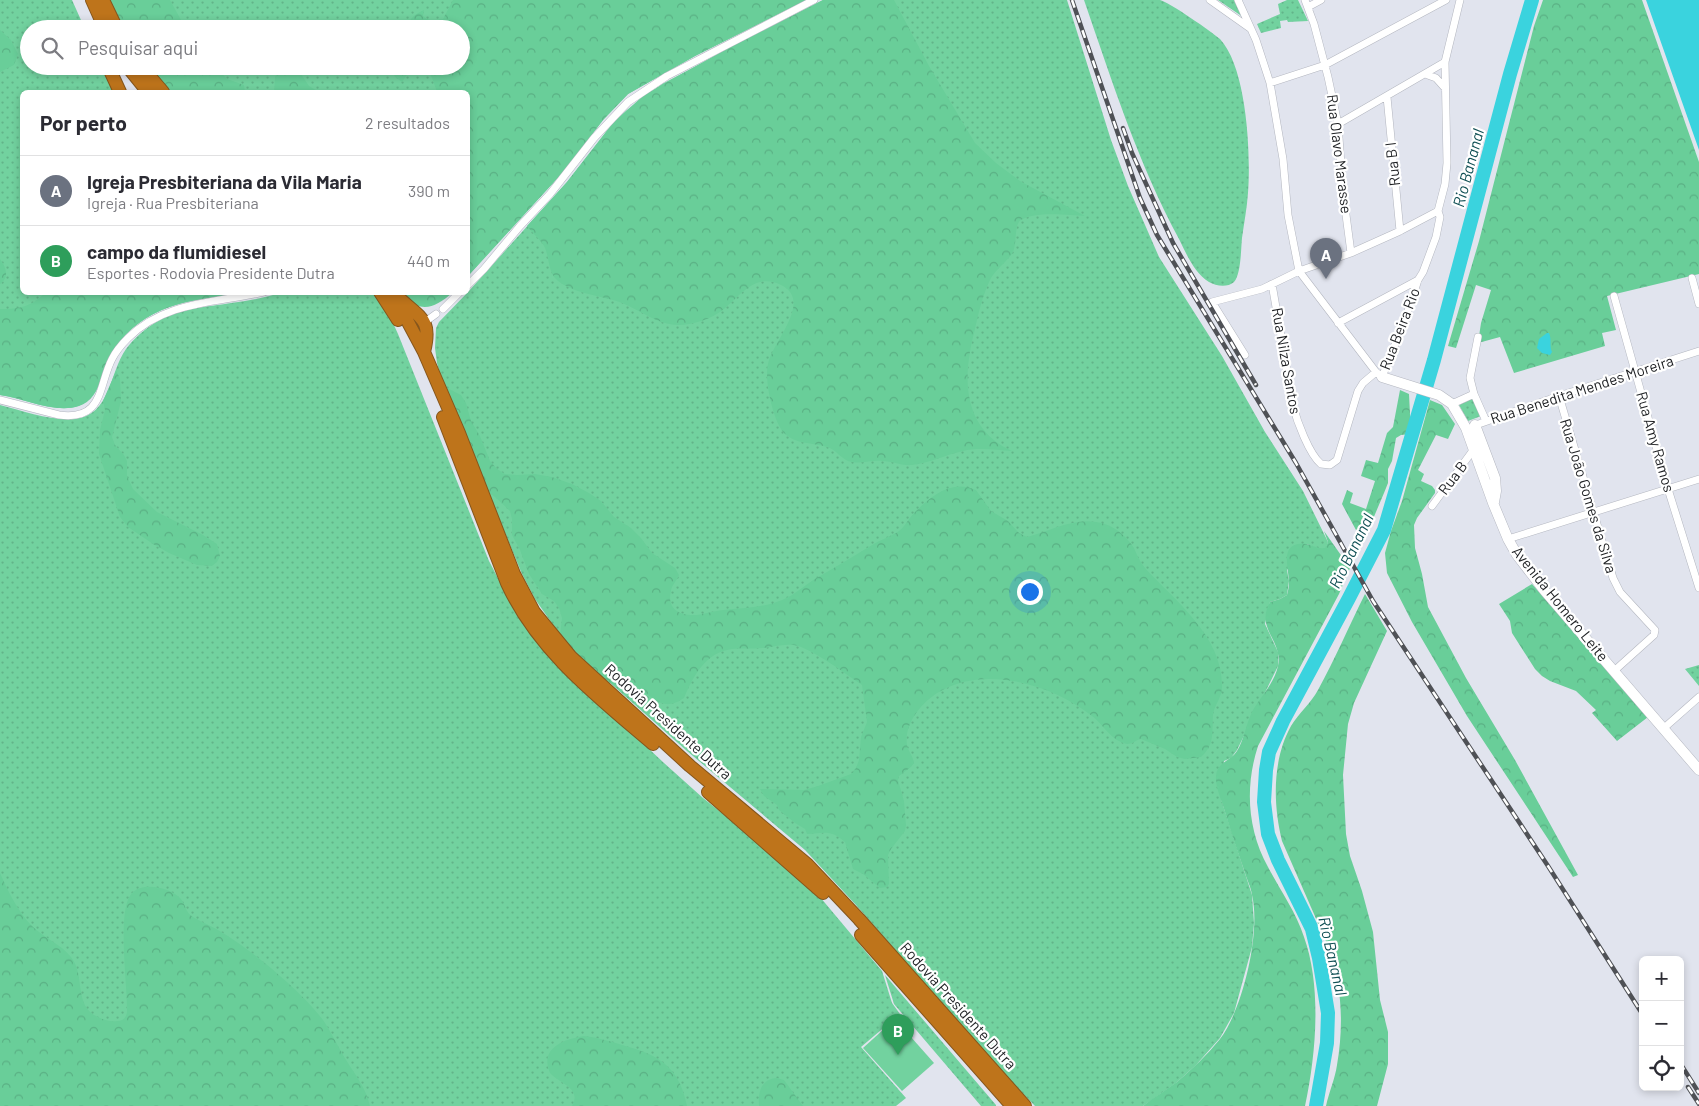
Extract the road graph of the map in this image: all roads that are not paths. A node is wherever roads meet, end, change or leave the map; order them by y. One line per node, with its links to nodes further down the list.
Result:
1 (90, 0): 11 (highway); 12 (highway)
2 (103, 0): 13 (highway)
3 (814, 0): 34 (street)
4 (1210, 0): 14 (street)
5 (1238, 0): 14 (street)
6 (1304, 0): 10 (street, Rua Olavo Marasse)
7 (1322, 0): 10 (street)
8 (1446, 0): 16 (street)
9 (1460, 0): 15 (street, Rua Beira Rio)
10 (1308, 7): 16 (street, Rua Olavo Marasse)
11 (94, 20)
12 (100, 20)
13 (113, 20)
14 (1252, 29): 21 (street)
15 (1445, 62): 17 (street); 22 (street, Rua Beira Rio)
16 (1325, 65): 21 (street); 27 (street, Rua Olavo Marasse)
17 (1425, 74): 22 (street); 26 (street)
18 (112, 75): 23 (highway)
19 (134, 75): 24 (highway)
20 (148, 75): 25 (highway)
21 (1270, 83): 31 (street)
22 (1445, 87): 28 (street, Rua Beira Rio)
23 (119, 90)
24 (146, 90)
25 (160, 90)
26 (1387, 97): 27 (street); 29 (street, Rua B I)
27 (1338, 124): 30 (street, Rua Olavo Marasse)
28 (1438, 211): 29 (street); 33 (street, Rua Beira Rio)
29 (1400, 231): 30 (street)
30 (1351, 253): 31 (street)
31 (1299, 271): 35 (street); 46 (street)
32 (1692, 278): 42 (street)
33 (1418, 280): 46 (street); 52 (street, Rua Beira Rio)
34 (470, 283)
35 (1272, 284): 50 (street); 52 (street, Rua Nilza Santos)
36 (246, 295): 55 (street)
37 (382, 295): 71 (highway, Rodovia Presidente Dutra)
38 (394, 295): 49 (highway, Rodovia Presidente Dutra)
39 (395, 295): 45 (highway)
40 (457, 295): 43 (street)
41 (1614, 296): 51 (street, Rua Amy Ramos)
42 (1699, 304)
43 (443, 309)
44 (436, 314): 45 (street)
45 (425, 322): 49 (highway)
46 (1338, 323): 52 (street)
47 (1478, 337): 53 (street)
48 (1699, 351): 51 (street, Rua Benedita Mendes Moreira)
49 (424, 352): 74 (highway, Rodovia Presidente Dutra)
50 (1245, 355)
51 (1636, 372): 54 (street, Rua Benedita Mendes Moreira); 61 (street, Rua Amy Ramos)
52 (1379, 374): 56 (street, Avenida Homero Leite)
53 (1474, 394): 56 (street); 57 (street)
54 (1558, 396): 57 (street, Rua Benedita Mendes Moreira); 64 (street, Rua João Gomes da Silva)
55 (0, 400)
56 (1452, 404): 58 (street, Avenida Homero Leite)
57 (1486, 421): 58 (street, Rua Benedita Mendes Moreira)
58 (1470, 427): 59 (street, Avenida Homero Leite); 62 (street)
59 (1474, 449): 62 (street, Avenida Homero Leite); 63 (street, Rua B)
60 (1699, 479): 61 (street)
61 (1668, 489): 64 (street); 66 (street, Rua Amy Ramos)
62 (1493, 503): 65 (street, Avenida Homero Leite)
63 (1432, 506)
64 (1594, 512): 65 (street); 67 (street, Rua João Gomes da Silva)
65 (1508, 539): 67 (street, Avenida Homero Leite)
66 (1699, 588)
67 (1614, 671): 69 (street, Avenida Homero Leite)
68 (1699, 696): 69 (street)
69 (1664, 728): 70 (street, Avenida Homero Leite)
70 (1699, 770)
71 (992, 1086): 72 (highway); 73 (highway, Rodovia Presidente Dutra)
72 (1000, 1106)
73 (1012, 1106)
74 (1025, 1106)

